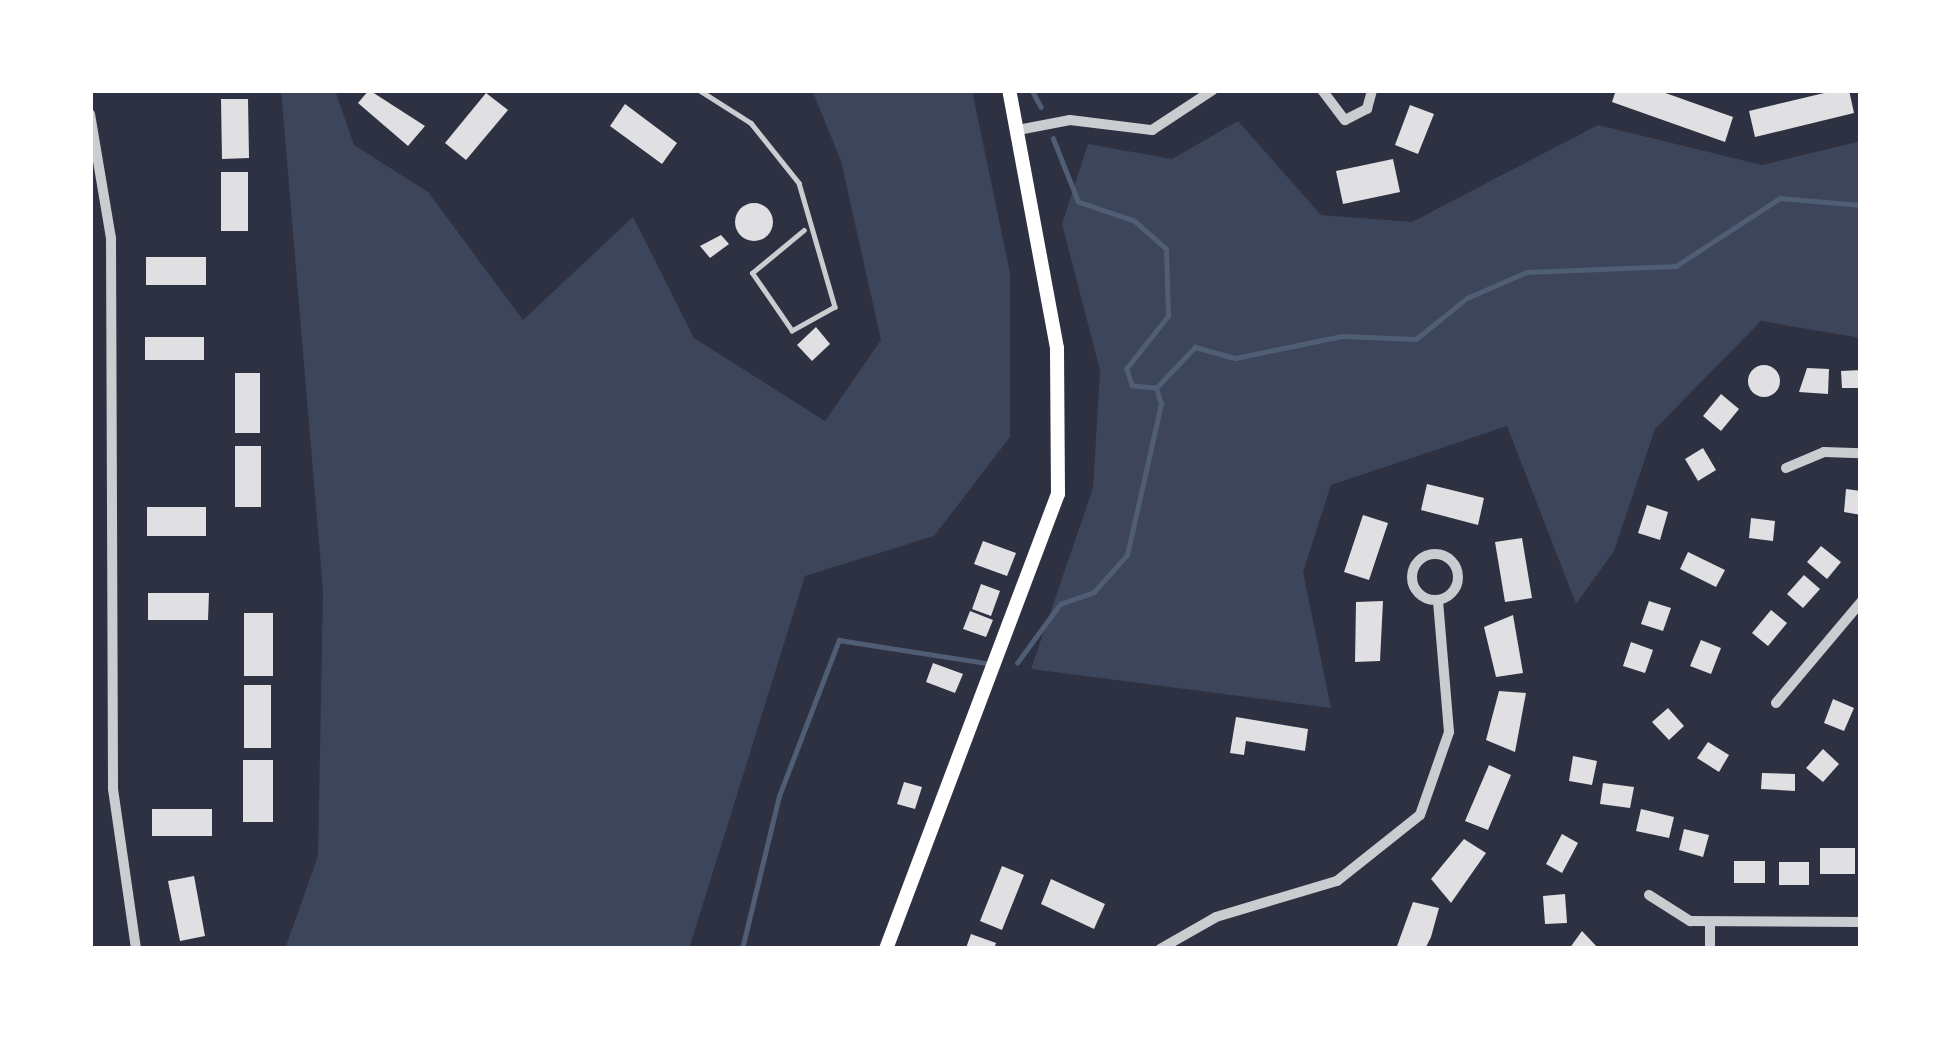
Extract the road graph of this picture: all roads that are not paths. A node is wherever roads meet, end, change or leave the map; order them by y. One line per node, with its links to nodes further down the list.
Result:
1 (699, 90): 8 (lane)
2 (1010, 90): 7 (main road)
3 (1213, 90): 7 (street)
4 (1322, 90): 5 (street)
5 (1372, 90)
6 (90, 114): 17 (street)
7 (1018, 130): 18 (main road)
8 (804, 230): 8 (lane)
9 (1861, 453): 10 (street)
10 (1786, 468)
11 (1438, 600): 11 (street); 19 (street)
12 (1861, 602): 13 (street)
13 (1776, 703)
14 (1649, 895): 16 (street)
15 (1861, 922): 16 (street)
16 (1710, 924): 20 (street)
17 (136, 949)
18 (886, 949)
19 (1160, 949)
20 (1710, 949)

